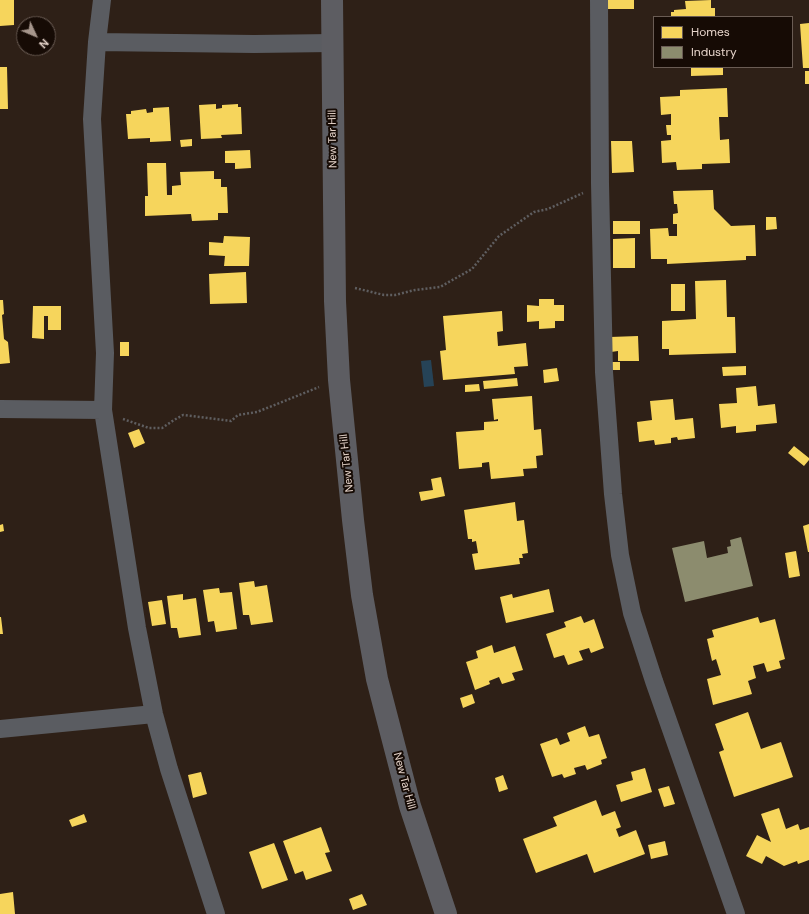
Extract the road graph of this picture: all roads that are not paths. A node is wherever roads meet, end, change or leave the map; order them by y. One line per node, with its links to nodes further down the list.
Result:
1 (102, 0): 4 (street)
2 (332, 0): 5 (street, New Tar Hill)
3 (599, 0): 12 (street)
4 (97, 42): 5 (street); 7 (street)
5 (332, 43): 11 (street, New Tar Hill)
6 (0, 409): 7 (street)
7 (102, 410): 8 (street)
8 (154, 714): 9 (street); 10 (street)
9 (0, 729)
10 (216, 914)
11 (446, 914)
12 (736, 914)

